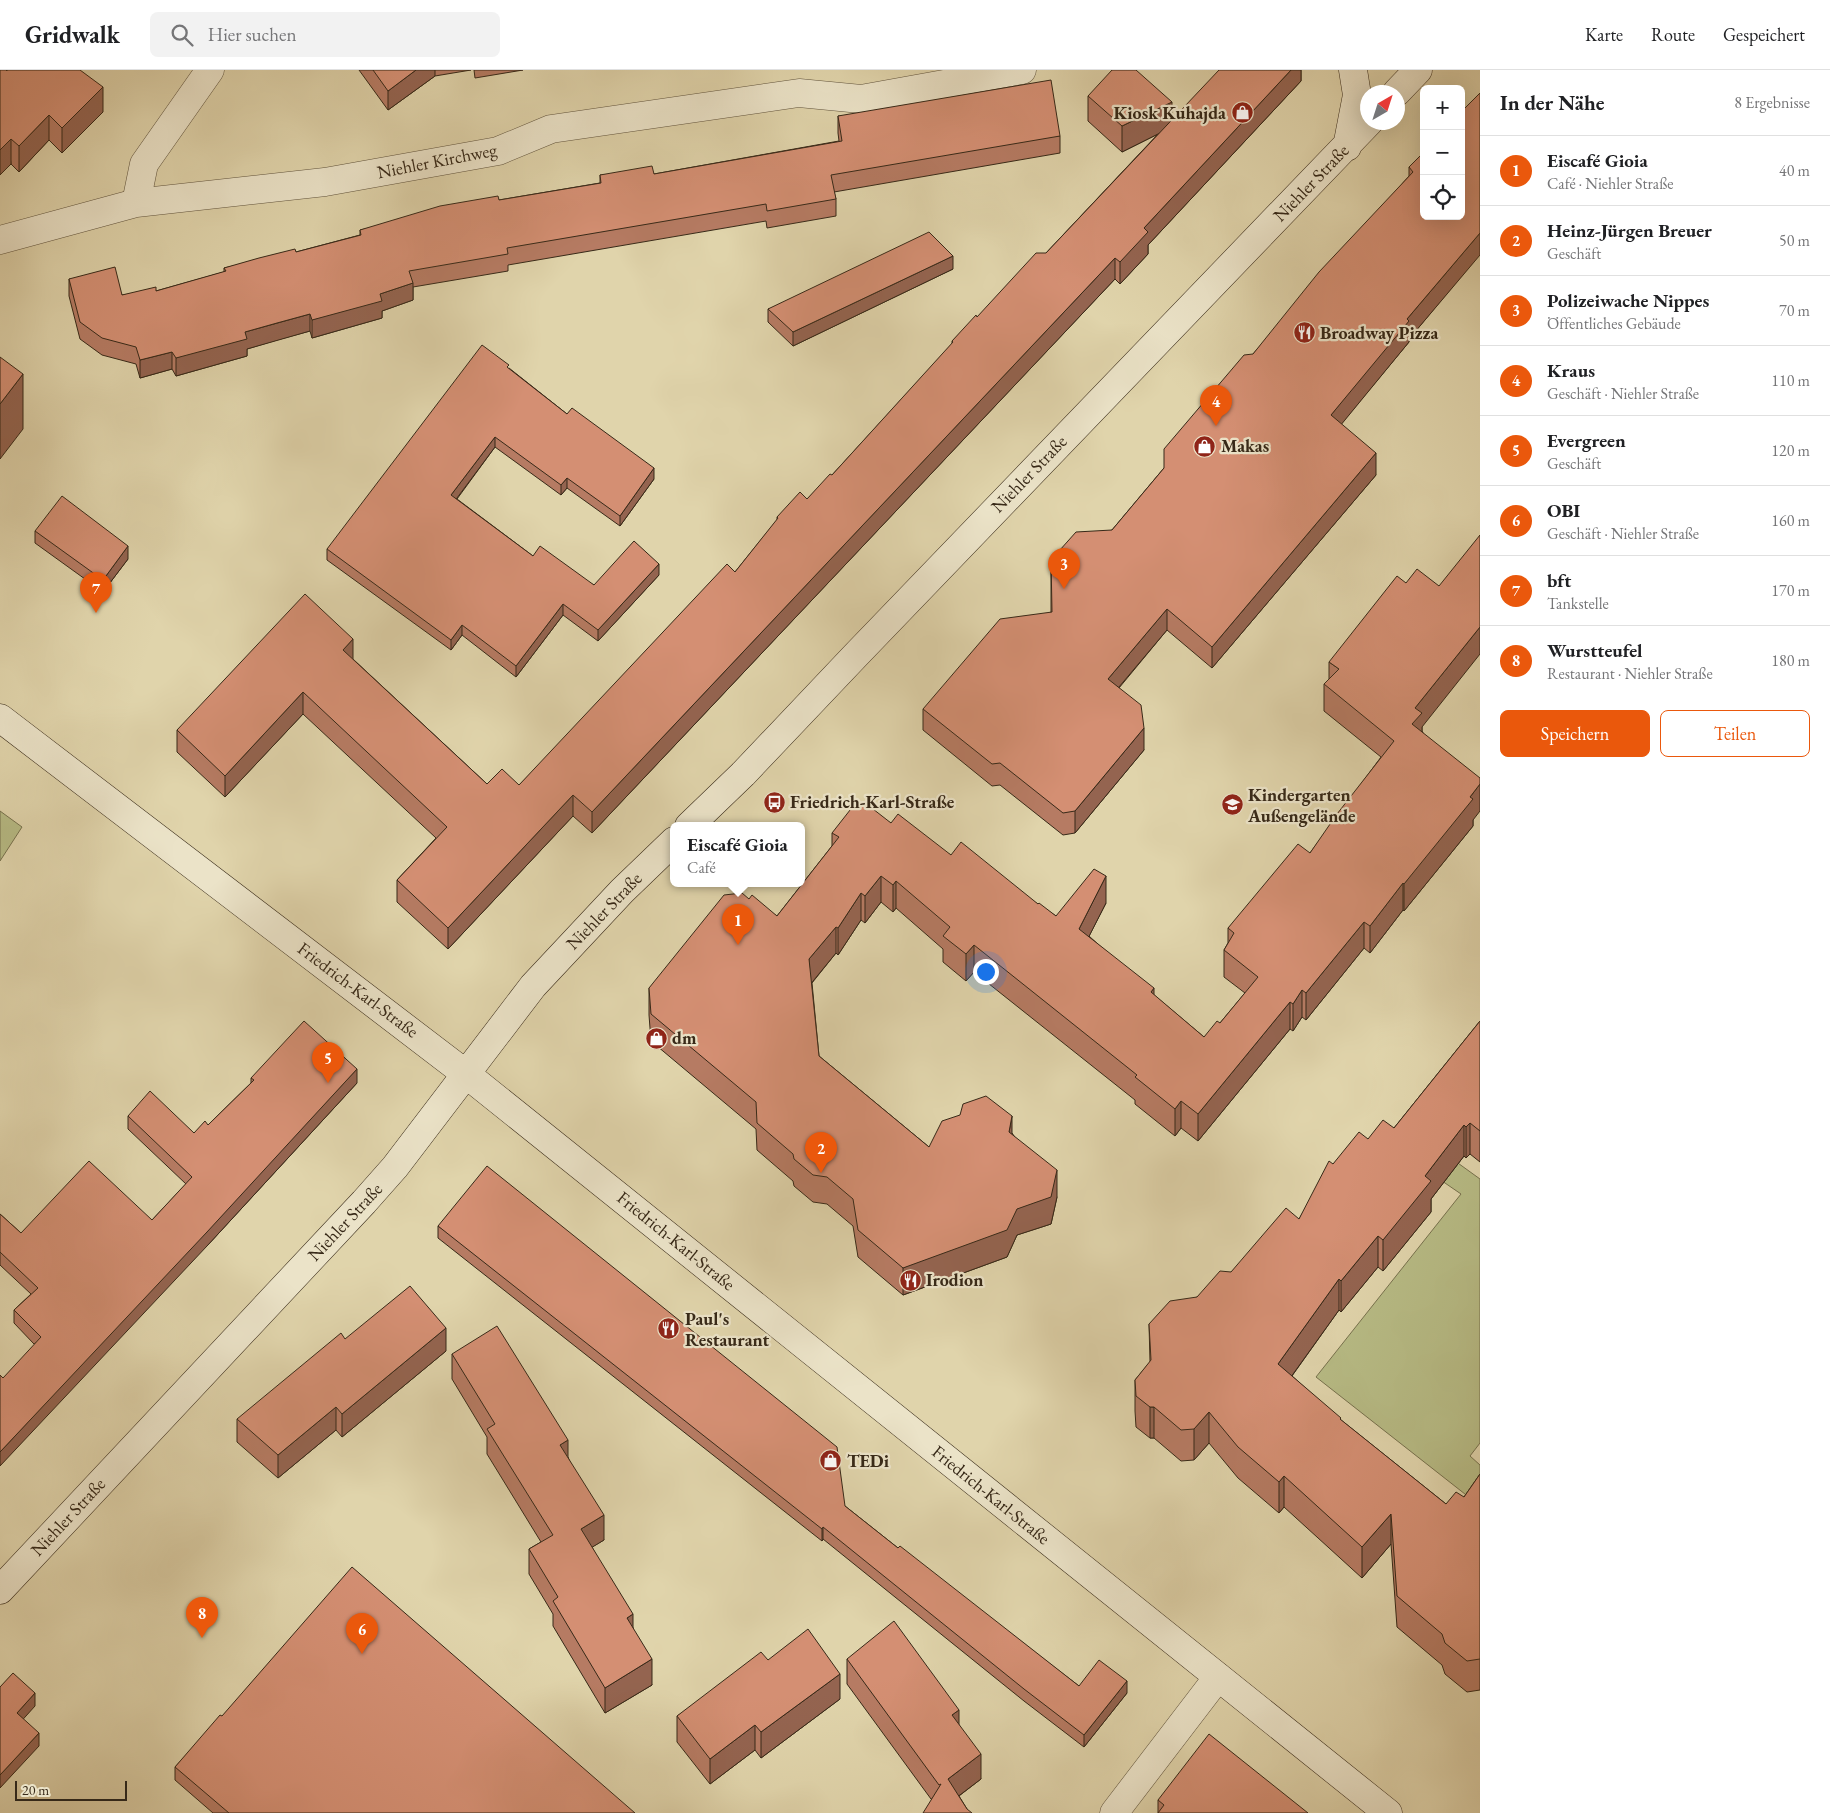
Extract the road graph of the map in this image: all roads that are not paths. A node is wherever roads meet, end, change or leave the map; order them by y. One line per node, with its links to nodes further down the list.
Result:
1 (210, 70): 8 (street)
2 (1022, 70): 8 (street, Niehler Kirchweg)
3 (1353, 70): 7 (street)
4 (1418, 70): 5 (street)
5 (1404, 85)
6 (1363, 130): 7 (street, Niehler Straße)
7 (1347, 147): 11 (street, Niehler Straße)
8 (136, 203): 9 (street, Niehler Kirchweg)
9 (0, 240)
10 (0, 718): 13 (street, Friedrich-Karl-Straße)
11 (693, 822)
12 (670, 845): 13 (street, Niehler Straße)
13 (466, 1074): 14 (street, Niehler Straße); 15 (street, Friedrich-Karl-Straße)
14 (0, 1590)
15 (1218, 1676): 16 (street); 17 (street, Friedrich-Karl-Straße)
16 (1114, 1813)
17 (1388, 1813)

